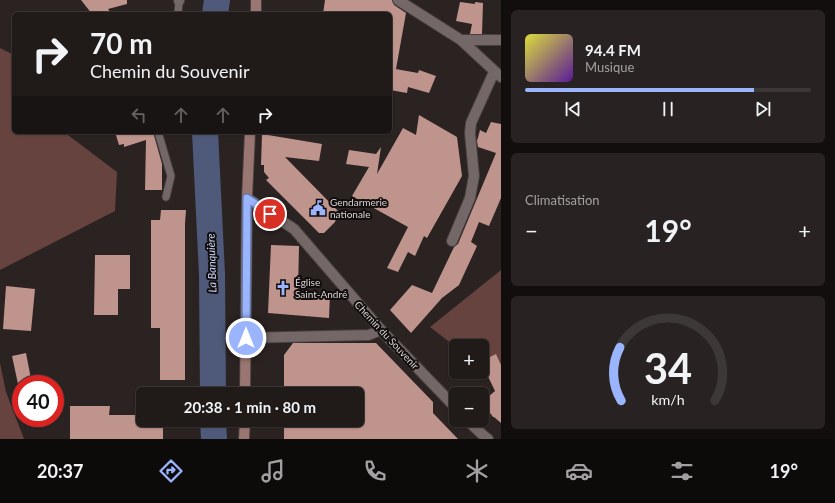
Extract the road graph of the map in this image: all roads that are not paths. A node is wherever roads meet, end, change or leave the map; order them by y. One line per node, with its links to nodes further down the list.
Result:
1 (179, 0): 4 (lane)
2 (256, 0): 5 (street)
3 (398, 0): 6 (street)
4 (178, 12)
5 (256, 12)
6 (461, 40): 7 (street); 8 (street)
7 (501, 40)
8 (498, 75): 13 (street)
9 (159, 134): 11 (lane)
10 (250, 134): 12 (street)
11 (166, 197)
12 (247, 198): 14 (street, Chemin du Souvenir); 15 (street)
13 (452, 241)
14 (381, 330): 15 (street); 17 (street, Chemin du Souvenir)
15 (246, 338): 16 (street)
16 (245, 387)
17 (449, 401)
18 (245, 427): 20 (street)
19 (475, 427): 21 (street)
20 (244, 439)
21 (488, 439)

